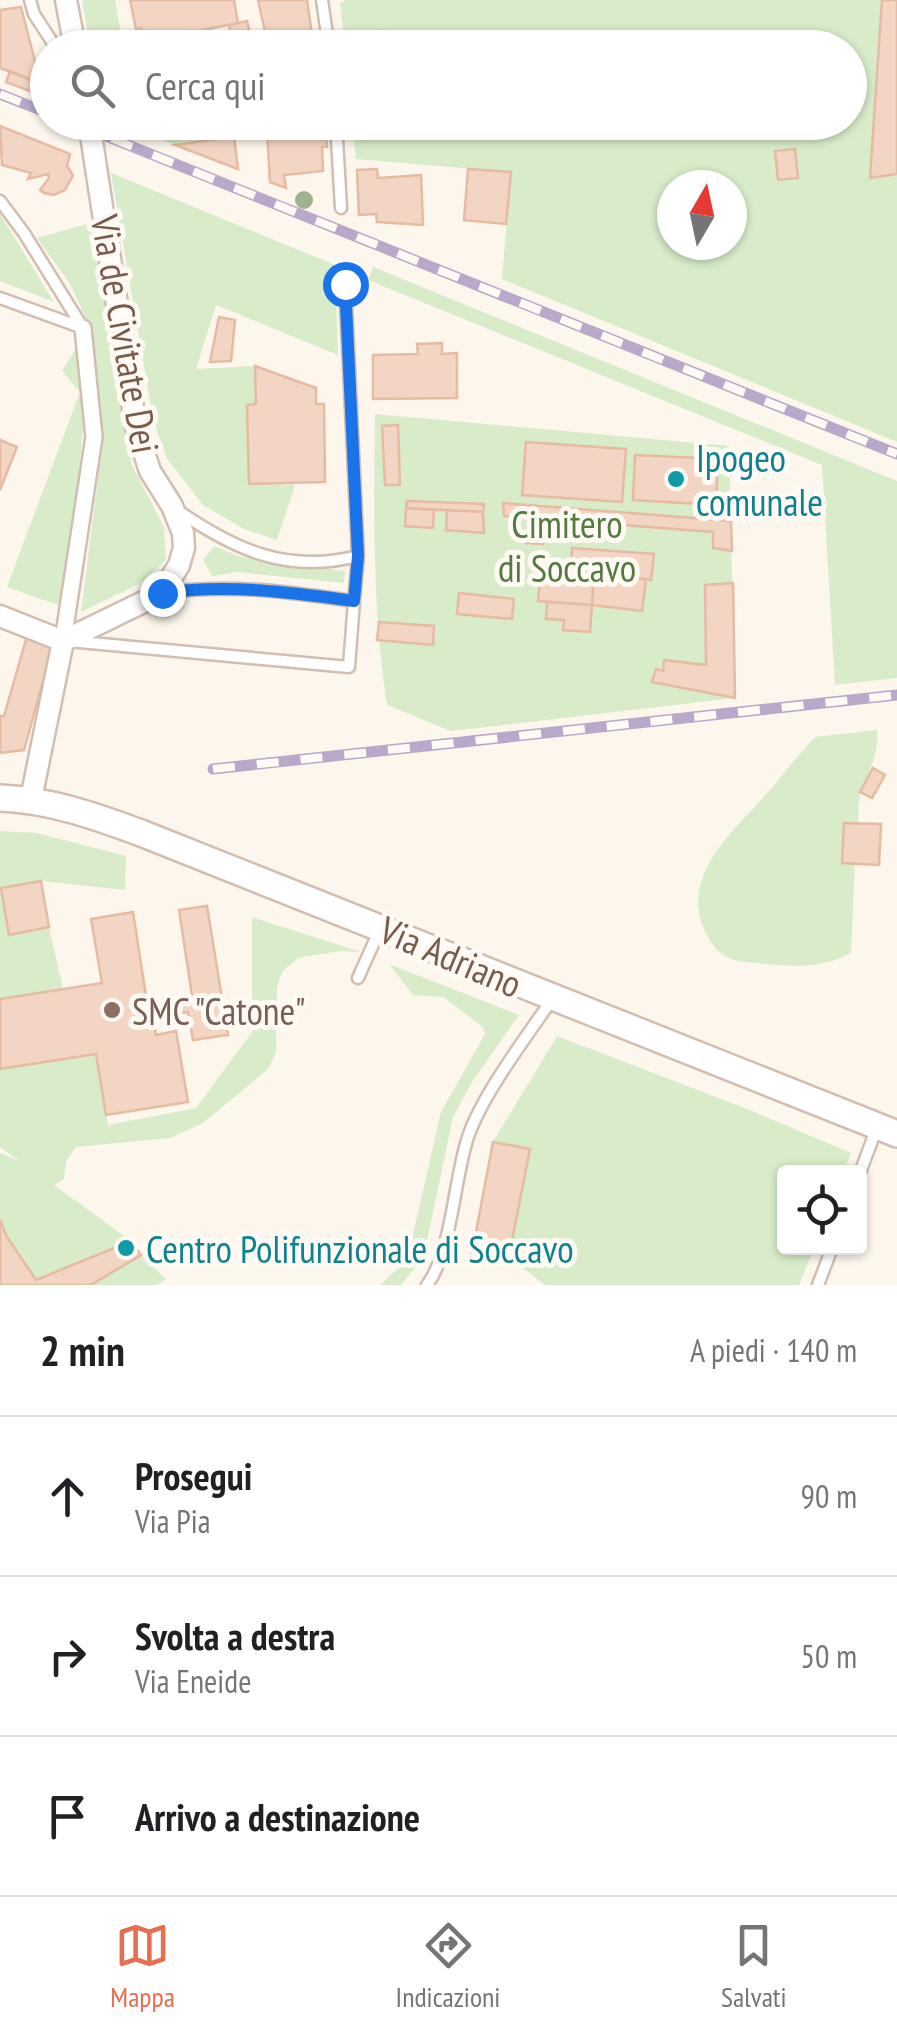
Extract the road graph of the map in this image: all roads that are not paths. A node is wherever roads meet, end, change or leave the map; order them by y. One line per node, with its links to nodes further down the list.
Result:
1 (30, 0): 4 (lane)
2 (66, 0): 5 (street)
3 (322, 0): 6 (lane)
4 (44, 30)
5 (72, 30)
6 (326, 30)
7 (93, 140): 14 (street, Via de Civitate Dei, bridge)
8 (337, 140): 10 (lane)
9 (0, 202): 13 (lane)
10 (342, 208)
11 (345, 284): 15 (lane)
12 (0, 298): 13 (lane)
13 (83, 328): 19 (street)
14 (172, 506): 15 (lane); 16 (street, Via de Civitate Dei)
15 (358, 556): 17 (lane)
16 (162, 593): 17 (lane); 19 (street)
17 (354, 601): 19 (lane)
18 (0, 616): 19 (street)
19 (63, 641): 21 (street)
20 (0, 798): 21 (street, Via Adriano)
21 (30, 799): 22 (street, Via Adriano)
22 (382, 926): 23 (lane); 24 (street, Via Adriano)
23 (358, 978)
24 (552, 998): 25 (street, Via Adriano); 28 (lane)
25 (887, 1130): 26 (lane)
26 (865, 1165)
27 (829, 1255): 29 (lane)
28 (427, 1285)
29 (818, 1285)

